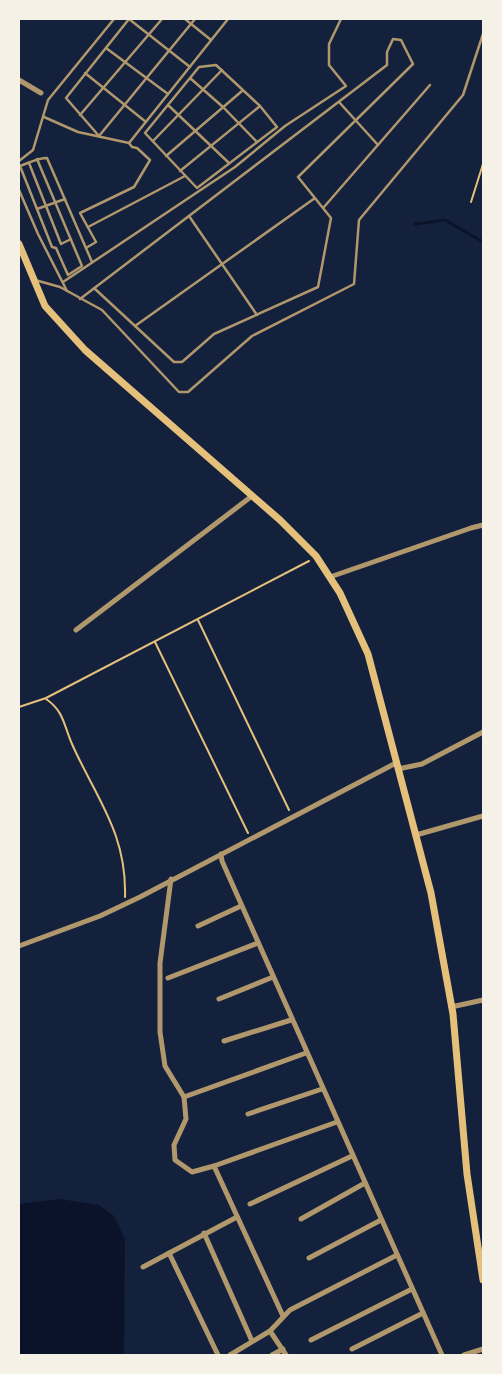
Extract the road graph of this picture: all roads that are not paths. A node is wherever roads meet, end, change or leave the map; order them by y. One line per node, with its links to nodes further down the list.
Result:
1 (114, 19): 34 (lane)
2 (129, 19): 9 (lane); 12 (lane)
3 (162, 19): 9 (lane)
4 (185, 19): 8 (lane)
5 (195, 19): 8 (lane)
6 (228, 19): 11 (lane)
7 (341, 19): 64 (lane)
8 (191, 24): 11 (lane); 13 (lane)
9 (149, 34): 13 (lane); 14 (lane)
10 (483, 34): 70 (lane)
11 (211, 40): 15 (lane)
12 (106, 48): 14 (lane); 17 (lane)
13 (168, 50): 15 (lane); 18 (lane)
14 (126, 62): 18 (lane); 22 (lane)
15 (190, 67): 26 (lane)
16 (222, 70): 19 (lane); 23 (lane); 24 (lane)
17 (85, 74): 22 (lane); 33 (lane)
18 (146, 77): 26 (lane); 28 (lane)
19 (190, 78): 23 (lane); 29 (lane)
20 (19, 80): 25 (street)
21 (430, 85): 44 (lane)
22 (104, 88): 28 (lane); 33 (lane)
23 (203, 89): 31 (lane); 32 (lane)
24 (242, 91): 30 (lane); 31 (lane)
25 (41, 94)
26 (168, 94): 36 (lane)
27 (339, 102): 35 (lane); 35 (lane); 59 (lane)
28 (124, 105): 36 (lane); 39 (lane)
29 (168, 105): 32 (lane); 40 (lane)
30 (260, 106): 37 (lane); 41 (lane)
31 (223, 107): 37 (lane); 38 (lane)
32 (179, 114): 38 (lane); 40 (lane)
33 (80, 115): 39 (lane)
34 (44, 117): 39 (lane); 47 (lane)
35 (356, 121): 44 (lane); 53 (lane)
36 (146, 122): 42 (lane)
37 (239, 124): 41 (lane); 43 (lane)
38 (196, 130): 43 (lane); 45 (lane)
39 (99, 136): 42 (lane)
40 (153, 141): 45 (lane)
41 (257, 142): 49 (lane)
42 (129, 143): 60 (lane)
43 (212, 146): 49 (lane); 50 (lane)
44 (378, 146): 57 (lane)
45 (166, 156): 50 (lane)
46 (37, 159): 48 (lane); 54 (lane); 55 (lane)
47 (19, 161)
48 (29, 163): 56 (lane); 58 (lane)
49 (229, 163): 51 (lane)
50 (180, 171): 51 (lane)
51 (185, 176): 60 (lane)
52 (19, 190): 67 (lane)
53 (315, 198): 57 (lane); 65 (lane)
54 (65, 199): 55 (lane); 63 (lane)
55 (55, 202): 56 (lane); 61 (lane)
56 (46, 206): 58 (lane); 61 (lane)
57 (324, 207): 71 (lane)
58 (37, 209): 61 (lane)
59 (189, 216): 65 (lane); 68 (lane)
60 (88, 227): 63 (lane)
61 (71, 239)
62 (19, 244): 66 (main road)
63 (86, 248): 64 (lane)
64 (92, 262): 67 (lane)
65 (222, 264): 71 (lane); 72 (lane)
66 (34, 279): 69 (lane); 73 (main road)
67 (63, 282): 69 (lane)
68 (94, 288): 70 (lane); 72 (lane)
69 (68, 293): 70 (lane)
70 (80, 299)
71 (257, 315): 72 (lane)
72 (135, 326)
73 (252, 496): 75 (main road); 76 (street)
74 (483, 526): 75 (street)
75 (330, 577): 78 (main road)
76 (76, 630)
77 (483, 732): 78 (street)
78 (397, 766): 80 (main road); 81 (street)
79 (483, 816): 80 (street)
80 (416, 835): 91 (main road)
81 (221, 854): 82 (street); 83 (street)
82 (171, 879): 86 (street); 96 (street)
83 (242, 906): 84 (street); 85 (street)
84 (198, 926)
85 (258, 943): 87 (street); 88 (street)
86 (19, 946)
87 (272, 977): 89 (street); 92 (street)
88 (168, 978)
89 (219, 999)
90 (483, 1000): 91 (street)
91 (452, 1007): 107 (main road)
92 (291, 1020): 93 (street); 94 (street)
93 (224, 1041)
94 (306, 1053): 95 (street); 96 (street)
95 (322, 1088): 97 (street); 98 (street)
96 (184, 1097): 100 (street)
97 (248, 1114)
98 (337, 1122): 99 (street); 100 (street)
99 (352, 1156): 101 (street); 102 (street)
100 (214, 1166): 103 (street)
101 (364, 1183): 104 (street); 105 (street)
102 (250, 1204)
103 (237, 1217): 106 (street); 115 (street)
104 (301, 1219)
105 (381, 1220): 109 (street); 110 (street)
106 (204, 1233): 108 (street); 118 (street)
107 (480, 1241): 112 (main road)
108 (168, 1253): 111 (street); 122 (street)
109 (397, 1255): 113 (street); 115 (street)
110 (309, 1258)
111 (143, 1266)
112 (483, 1280)
113 (412, 1289): 114 (street); 117 (street)
114 (423, 1313): 120 (street); 126 (street)
115 (283, 1316): 116 (street)
116 (270, 1331): 118 (street); 119 (street)
117 (311, 1340)
118 (252, 1342): 123 (street)
119 (283, 1349): 124 (street); 125 (street)
120 (352, 1349)
121 (483, 1349): 127 (street)
122 (218, 1355)
123 (230, 1355)
124 (272, 1355)
125 (286, 1355)
126 (442, 1355)
127 (464, 1355)

